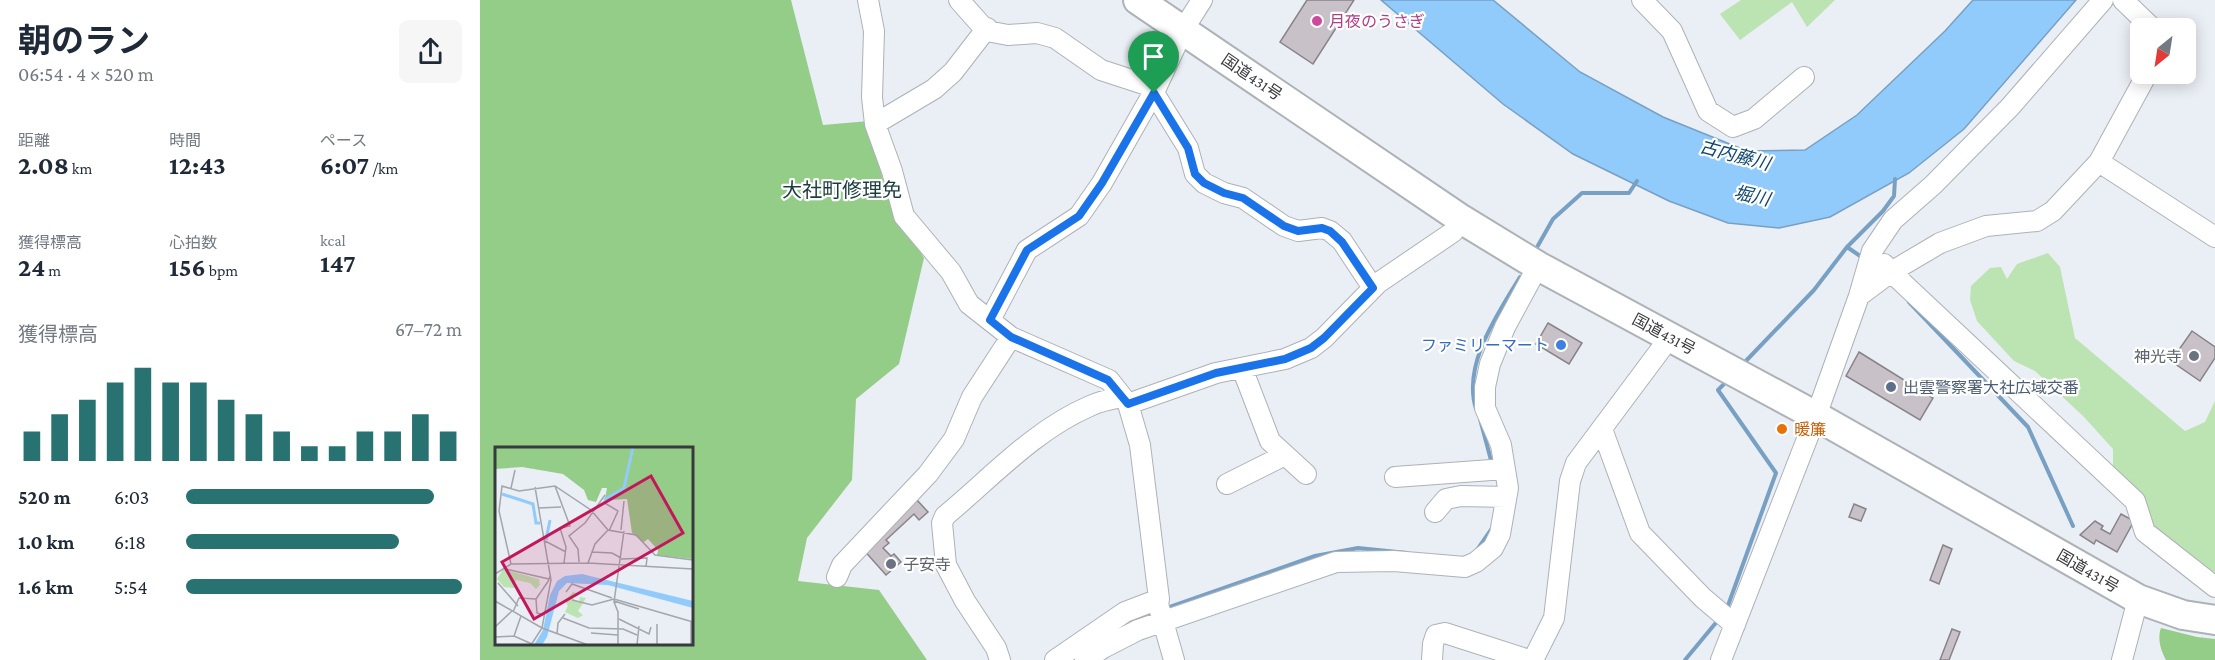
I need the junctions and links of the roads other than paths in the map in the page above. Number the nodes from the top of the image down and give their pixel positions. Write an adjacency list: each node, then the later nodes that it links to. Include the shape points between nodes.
1 (868, 0): 14 (street, via 874,32)
2 (959, 0): 9 (street)
3 (1138, 0): 10 (highway, 国道431号)
4 (1202, 0): 10 (street)
5 (1642, 0): 11 (street, via 1672,31 1708,111 1733,127 1754,119)
6 (2103, 0): 19 (street, via 2010,107 1893,220)
7 (2123, 0): 8 (street)
8 (2142, 18)
9 (987, 28): 13 (street, via 1008,35 1037,33 1054,38 1101,70); 14 (street, via 953,72 934,89)
10 (1183, 30): 13 (street); 16 (highway, 国道431号)
11 (1804, 77)
12 (2142, 84): 15 (street)
13 (1155, 90): 20 (street, via 1188,148 1195,174 1204,183 1243,198 1284,226 1298,231 1330,231); 21 (street, via 1079,216 1027,250)
14 (875, 124): 21 (street, via 904,216 951,272 969,304)
15 (2099, 162): 17 (street); 19 (street, via 2053,211 2037,221 1986,226)
16 (1461, 219): 18 (highway, 国道431号); 20 (street, via 1453,232)
17 (2215, 237)
18 (1538, 266): 23 (highway, 国道431号); 29 (street, via 1505,327 1485,387 1485,408 1501,445)
19 (1876, 269): 26 (street, via 1859,296); 36 (street, via 2135,501 2145,532)
20 (1373, 288): 24 (street, via 1311,348 1285,359)
21 (990, 320): 22 (street)
22 (1011, 337): 25 (street, via 1108,380); 35 (street, via 972,397 954,440 928,474 842,565)
23 (1670, 338): 26 (highway, 国道431号); 27 (street)
24 (1242, 368): 25 (street); 28 (street, via 1270,441)
25 (1125, 400): 38 (street, via 1140,445); 41 (street, via 1092,405 1066,418 1033,440 945,516 942,523 946,565)
26 (1816, 416): 37 (highway, 国道431号); 40 (street)
27 (1602, 429): 40 (street, via 1640,533 1702,598); 46 (street, via 1576,463 1570,481 1554,618)
28 (1285, 454): 30 (street); 32 (street)
29 (1505, 469): 31 (street); 33 (street)
30 (1306, 474)
31 (1395, 477)
32 (1227, 484)
33 (1506, 497): 34 (street, via 1446,499); 38 (street, via 1500,534 1493,548 1465,567 1394,561 1336,562)
34 (1435, 512)
35 (837, 577)
36 (2215, 587)
37 (2138, 599): 39 (highway, 国道431号, via 2183,615); 48 (street)
38 (1161, 611): 42 (street, via 1125,612); 43 (street); 44 (street)
39 (2215, 620)
40 (1735, 625): 47 (street)
41 (1000, 660)
42 (1055, 660)
43 (1085, 660)
44 (1174, 660)
45 (1432, 660): 46 (street, via 1436,635 1445,633)
46 (1531, 660)
47 (1721, 660)
48 (2122, 660)

